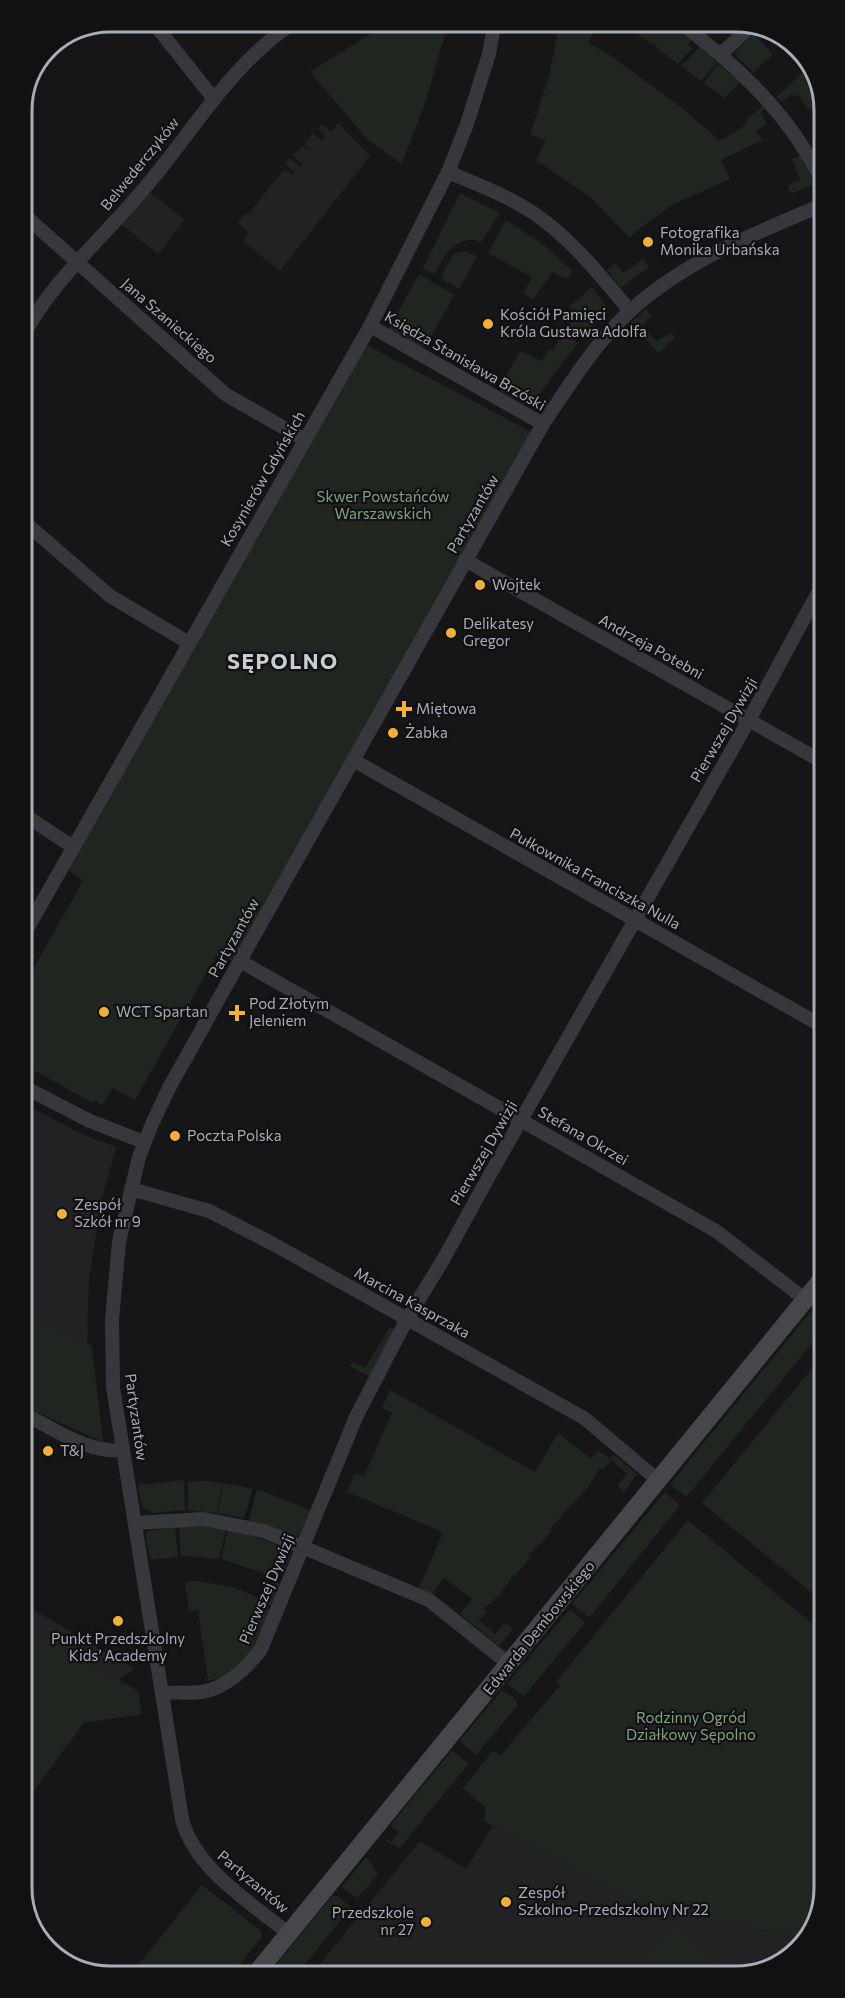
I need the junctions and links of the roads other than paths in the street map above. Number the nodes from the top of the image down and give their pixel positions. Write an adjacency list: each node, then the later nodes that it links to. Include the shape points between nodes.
1 (161, 32): 7 (street)
2 (281, 32): 7 (street, Belwederczyków, via 255,52)
3 (493, 32): 9 (street, Kosynierów Gdyńskich, via 486,64)
4 (692, 32): 6 (street)
5 (744, 32): 6 (street)
6 (721, 54): 8 (street, via 778,110)
7 (214, 99): 12 (street, Belwederczyków, via 147,186)
8 (814, 165)
9 (448, 172): 13 (street, via 507,198 550,225 576,247); 15 (street, Kosynierów Gdyńskich)
10 (814, 209): 13 (street, Partyzantów, via 697,263)
11 (32, 222): 12 (street, Jana Szanieckiego)
12 (78, 263): 14 (street, Belwederczyków); 17 (street, Jana Szanieckiego, via 225,393)
13 (630, 311): 16 (street, Partyzantów, via 586,361)
14 (32, 320)
15 (370, 326): 16 (street, Księdza Stanisława Brzóski); 17 (street, Kosynierów Gdyńskich)
16 (543, 424): 19 (street, Partyzantów)
17 (305, 440): 21 (street, Kosynierów Gdyńskich)
18 (32, 529): 21 (street, via 110,596)
19 (465, 560): 22 (street, Andrzeja Potebni); 24 (street, Partyzantów)
20 (814, 600): 22 (street, Pierwszej Dywizji)
21 (189, 643): 26 (street, Kosynierów Gdyńskich)
22 (749, 720): 23 (street, Andrzeja Potebni); 28 (street, Pierwszej Dywizji)
23 (814, 757)
24 (353, 760): 28 (street, Pułkownika Franciszka Nulla); 29 (street, Partyzantów)
25 (32, 820): 26 (street)
26 (73, 847): 27 (street, Kosynierów Gdyńskich)
27 (32, 920)
28 (634, 920): 30 (street, Pułkownika Franciszka Nulla); 32 (street, Pierwszej Dywizji)
29 (240, 961): 32 (street, Stefana Okrzei); 33 (street, Partyzantów, via 169,1088)
30 (814, 1021)
31 (32, 1091): 33 (street, via 90,1121)
32 (522, 1121): 36 (street, Stefana Okrzei, via 725,1236); 37 (street, Pierwszej Dywizji)
33 (144, 1142): 34 (street, Partyzantów)
34 (131, 1189): 37 (street, Marcina Kasprzaka, via 222,1217); 39 (street, Partyzantów, via 118,1242 112,1320 113,1387)
35 (814, 1290): 36 (street, Edwarda Dembowskiego)
36 (806, 1300): 40 (street, Edwarda Dembowskiego)
37 (407, 1319): 40 (street, Marcina Kasprzaka, via 584,1418); 42 (street, Pierwszej Dywizji, via 356,1417)
38 (32, 1418): 39 (street, via 93,1448 107,1452)
39 (123, 1450): 41 (street, Partyzantów)
40 (659, 1481): 43 (street, Edwarda Dembowskiego)
41 (135, 1523): 42 (street, via 182,1518 223,1521 264,1531); 44 (street, Partyzantów)
42 (303, 1547): 43 (street, via 429,1600); 44 (street, Pierwszej Dywizji, via 270,1631 252,1662 220,1685 202,1692)
43 (509, 1664): 45 (street, Edwarda Dembowskiego)
44 (162, 1694): 45 (street, Partyzantów, via 182,1819 189,1840 201,1860)
45 (288, 1933): 46 (street, Edwarda Dembowskiego)
46 (262, 1966)

